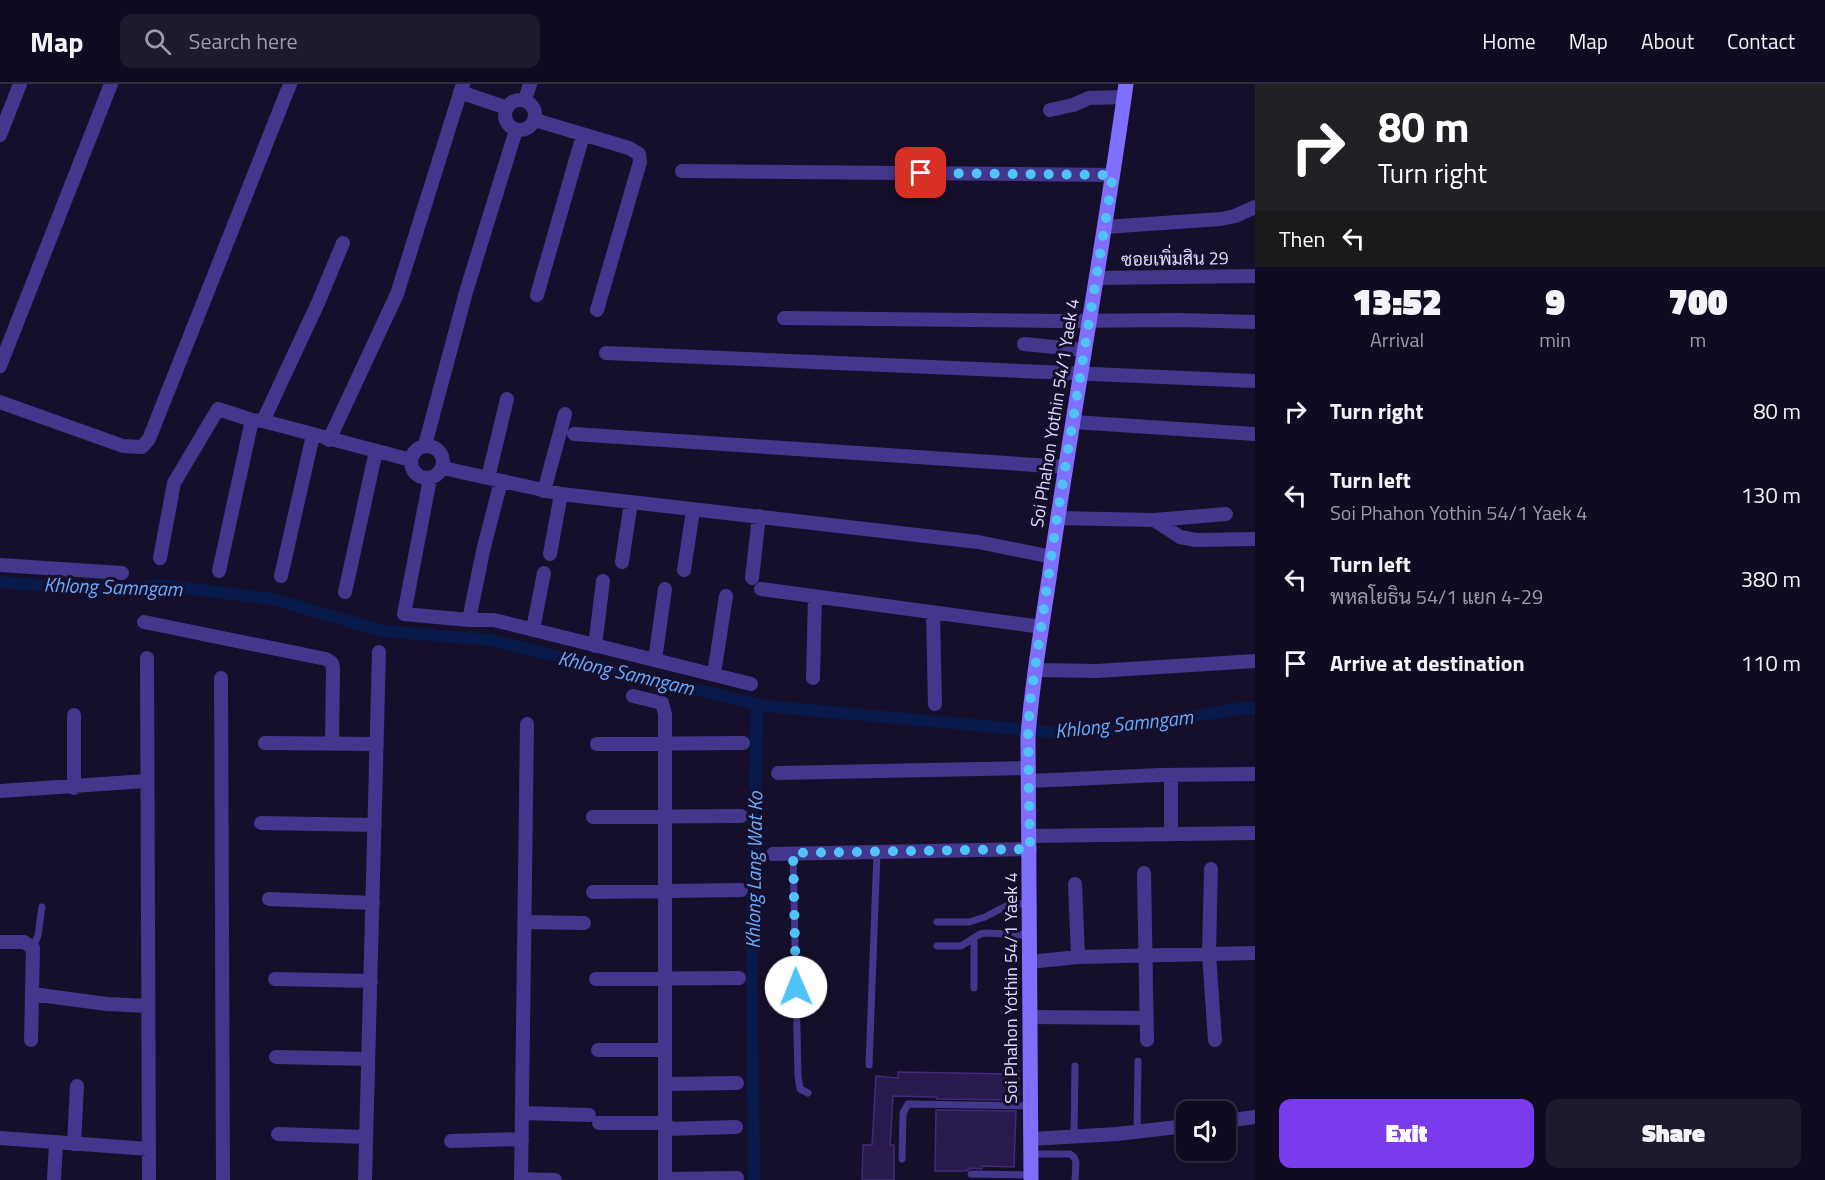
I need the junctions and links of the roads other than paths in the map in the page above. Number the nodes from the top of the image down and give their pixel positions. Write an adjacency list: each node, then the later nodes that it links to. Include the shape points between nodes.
1 (20, 84): 12 (street)
2 (111, 84): 29 (street)
3 (290, 84): 33 (street, via 149,439 142,447 123,446)
4 (530, 84): 7 (street)
5 (461, 88): 8 (street); 40 (street, via 397,294)
6 (1125, 91): 9 (street); 15 (street, Soi Phahon Yothin 54/1 Yaek 4)
7 (525, 100): 8 (street, via 514,101); 10 (street, via 533,106)
8 (507, 108): 11 (street, via 505,119)
9 (1050, 110)
10 (535, 120): 11 (street, via 530,128); 13 (street)
11 (516, 130): 41 (street, via 466,292)
12 (0, 135)
13 (583, 135): 21 (street); 22 (street, via 639,154)
14 (682, 171): 15 (street)
15 (1113, 175): 17 (street, Soi Phahon Yothin 54/1 Yaek 4)
16 (1255, 207): 17 (street, via 1221,219)
17 (1105, 227): 20 (street, Soi Phahon Yothin 54/1 Yaek 4)
18 (343, 243): 35 (street, via 318,303)
19 (1255, 276): 20 (street, ซอยเพิ่มสิน 29)
20 (1096, 278): 24 (street, Soi Phahon Yothin 54/1 Yaek 4)
21 (537, 295)
22 (597, 310)
23 (784, 318): 24 (street)
24 (1090, 320): 25 (street); 27 (street, Soi Phahon Yothin 54/1 Yaek 4)
25 (1255, 322)
26 (1024, 344): 27 (street)
27 (1085, 350): 30 (street, Soi Phahon Yothin 54/1 Yaek 4)
28 (606, 353): 30 (street)
29 (0, 366)
30 (1081, 375): 31 (street); 36 (street, Soi Phahon Yothin 54/1 Yaek 4)
31 (1255, 381)
32 (507, 399): 47 (street)
33 (0, 402)
34 (565, 414): 48 (street)
35 (257, 420): 39 (street); 59 (street, via 219,409 174,483); 63 (street)
36 (1074, 422): 38 (street); 44 (street, Soi Phahon Yothin 54/1 Yaek 4)
37 (574, 434): 44 (street)
38 (1255, 434)
39 (313, 435): 40 (street); 66 (street)
40 (329, 440): 42 (street)
41 (425, 445): 43 (street, via 417,448); 45 (street, via 441,452)
42 (376, 451): 43 (street); 71 (street)
43 (411, 460): 46 (street, via 414,472)
44 (1065, 467): 54 (street, Soi Phahon Yothin 54/1 Yaek 4)
45 (443, 468): 46 (street); 47 (street)
46 (430, 479): 75 (street, via 404,614)
47 (494, 479): 48 (street); 75 (street)
48 (544, 491): 49 (street)
49 (561, 494): 50 (street); 57 (street)
50 (631, 502): 51 (street); 60 (street)
51 (693, 510): 53 (street); 62 (street)
52 (1226, 513): 55 (street)
53 (759, 516): 58 (street, via 978,542); 67 (street)
54 (1057, 518): 55 (street); 58 (street, Soi Phahon Yothin 54/1 Yaek 4)
55 (1154, 520): 56 (street, via 1180,537)
56 (1255, 539)
57 (550, 554)
58 (1052, 557): 77 (street, Soi Phahon Yothin 54/1 Yaek 4)
59 (160, 558)
60 (622, 562)
61 (0, 565): 64 (street)
62 (684, 570)
63 (219, 571)
64 (122, 573)
65 (544, 573): 78 (street)
66 (281, 576)
67 (752, 578)
68 (603, 581): 79 (street)
69 (665, 589): 82 (street)
70 (761, 589): 73 (street)
71 (345, 592)
72 (726, 596): 85 (street)
73 (815, 597): 74 (street); 87 (street)
74 (933, 613): 77 (street); 90 (street)
75 (469, 620): 78 (street, via 494,620)
76 (144, 622): 94 (street, via 326,659 333,669)
77 (1042, 627): 84 (street, Soi Phahon Yothin 54/1 Yaek 4)
78 (533, 629): 79 (street)
79 (595, 646): 82 (street)
80 (379, 652): 97 (street)
81 (147, 658): 103 (street)
82 (655, 660): 85 (street)
83 (1255, 661): 84 (street)
84 (1036, 670): 100 (street, Soi Phahon Yothin 54/1 Yaek 4, via 1030,703)
85 (714, 674): 88 (street)
86 (221, 678): 189 (street)
87 (813, 678)
88 (751, 684)
89 (633, 696): 95 (street, via 662,703)
90 (935, 704)
91 (74, 715): 104 (street)
92 (527, 724): 127 (street)
93 (265, 743): 94 (street)
94 (332, 743): 97 (street)
95 (664, 743): 96 (street); 98 (street); 108 (street)
96 (742, 743)
97 (377, 744): 110 (street)
98 (597, 744)
99 (778, 773): 100 (street)
100 (1029, 774): 102 (street); 113 (street, Soi Phahon Yothin 54/1 Yaek 4)
101 (1255, 774): 102 (street)
102 (1171, 775): 112 (street)
103 (146, 782): 104 (street); 147 (street)
104 (74, 788): 105 (street)
105 (0, 791)
106 (741, 816): 108 (street)
107 (593, 817): 108 (street)
108 (664, 817): 122 (street)
109 (261, 823): 110 (street)
110 (375, 825): 124 (street)
111 (1255, 833): 112 (street)
112 (1171, 834): 113 (street)
113 (1030, 843): 114 (street); 125 (street, Soi Phahon Yothin 54/1 Yaek 4)
114 (877, 852): 115 (street); 158 (lane)
115 (793, 853): 116 (street); 163 (lane, via 798,1076 801,1089)
116 (773, 854)
117 (1211, 869): 136 (street)
118 (1144, 873): 137 (street)
119 (1075, 884): 138 (street)
120 (741, 890): 122 (street)
121 (593, 892): 122 (street)
122 (665, 892): 140 (street)
123 (269, 899): 124 (street)
124 (373, 903): 144 (street)
125 (1030, 903): 128 (lane, via 1008,905 969,922); 130 (street, Soi Phahon Yothin 54/1 Yaek 4)
126 (42, 906): 134 (lane)
127 (524, 922): 129 (street); 165 (street)
128 (937, 922)
129 (584, 923)
130 (1030, 935): 131 (lane, via 986,933); 139 (street, Soi Phahon Yothin 54/1 Yaek 4)
131 (974, 938): 133 (lane, via 961,946); 145 (lane)
132 (0, 942): 134 (street, via 24,942)
133 (937, 946)
134 (33, 948): 146 (street)
135 (1255, 953): 136 (street)
136 (1209, 954): 137 (street); 152 (street)
137 (1145, 955): 138 (street); 149 (street)
138 (1078, 957): 139 (street)
139 (1029, 962): 148 (street, Soi Phahon Yothin 54/1 Yaek 4)
140 (665, 978): 141 (street); 143 (street); 154 (street)
141 (739, 978)
142 (274, 979): 144 (street)
143 (596, 979)
144 (370, 981): 156 (street)
145 (974, 988)
146 (32, 994): 147 (street); 150 (street)
147 (148, 1006): 181 (street)
148 (1030, 1017): 149 (street); 164 (street, Soi Phahon Yothin 54/1 Yaek 4)
149 (1147, 1018): 151 (street)
150 (31, 1040)
151 (1147, 1040)
152 (1215, 1040)
153 (598, 1050): 154 (street)
154 (665, 1050): 161 (street)
155 (276, 1057): 156 (street)
156 (368, 1059): 173 (street)
157 (1138, 1060): 171 (lane)
158 (870, 1065)
159 (1075, 1066): 174 (lane)
160 (736, 1083): 161 (street)
161 (666, 1084): 168 (street)
162 (77, 1086): 179 (street)
163 (808, 1093)
164 (1030, 1106): 180 (street, Soi Phahon Yothin 54/1 Yaek 4); 182 (lane, via 908,1104 903,1113)
165 (522, 1113): 168 (street); 176 (street)
166 (1255, 1118): 167 (street)
167 (1236, 1120)
168 (666, 1126): 170 (street); 192 (street)
169 (1176, 1126): 171 (street)
170 (736, 1127)
171 (1137, 1131): 174 (street)
172 (278, 1134): 173 (street)
173 (366, 1137): 190 (street)
174 (1074, 1137): 180 (street)
175 (0, 1138): 178 (street)
176 (522, 1139): 177 (street); 186 (street)
177 (452, 1141)
178 (56, 1143): 179 (street); 187 (street)
179 (74, 1144): 181 (street)
180 (1031, 1146): 185 (street, Soi Phahon Yothin 54/1 Yaek 4); 193 (lane, via 1074,1157)
181 (149, 1149): 188 (street)
182 (902, 1159)
183 (971, 1174): 185 (lane)
184 (737, 1178): 192 (street)
185 (1031, 1178)
186 (521, 1179): 191 (street)
187 (54, 1180)
188 (149, 1180)
189 (223, 1180)
190 (365, 1180)
191 (555, 1180)
192 (666, 1180)
193 (1075, 1180)

